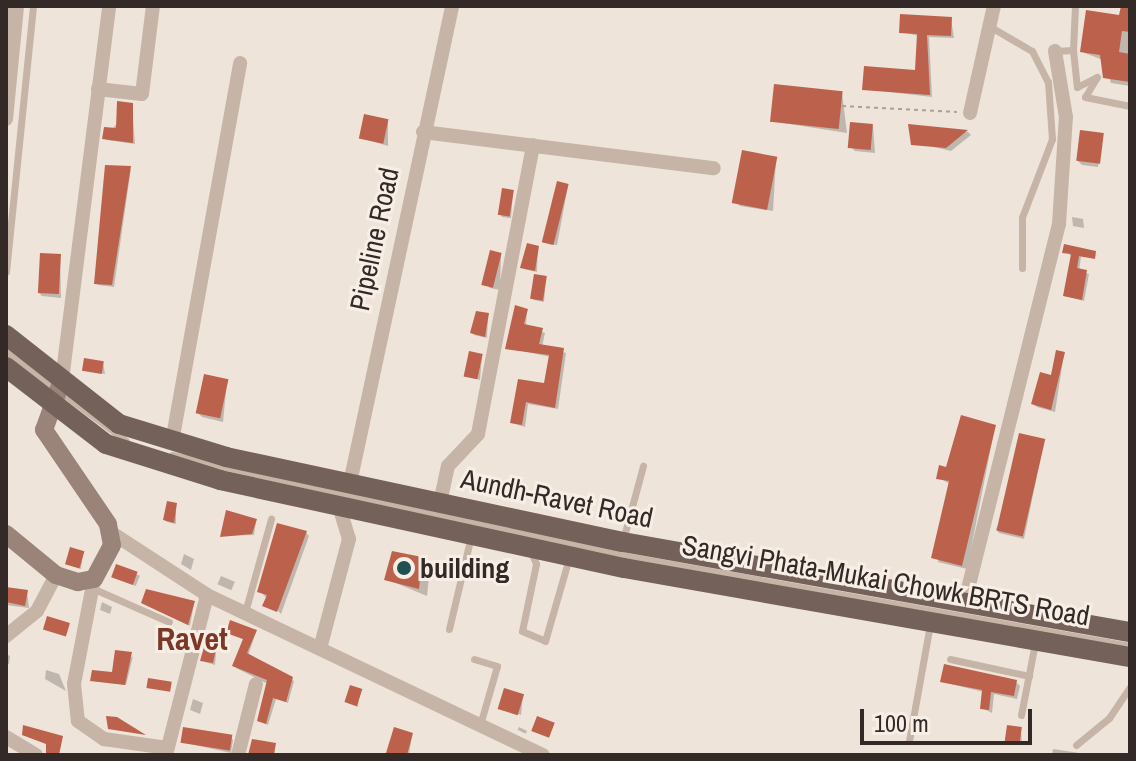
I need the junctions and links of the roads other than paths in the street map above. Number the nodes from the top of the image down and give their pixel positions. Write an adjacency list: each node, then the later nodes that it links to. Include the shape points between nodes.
1 (17, 6): 15 (street)
2 (33, 6): 20 (lane)
3 (109, 6): 12 (street)
4 (153, 6): 12 (street, via 142,94)
5 (452, 6): 16 (street, Pipeline Road)
6 (994, 6): 8 (street)
7 (1075, 6): 9 (lane)
8 (989, 26): 14 (street); 19 (lane, via 1032,51 1048,82 1052,139 1022,217)
9 (1073, 50): 10 (lane); 13 (lane, via 1077,87 1097,77 1085,97)
10 (1055, 51): 40 (street, via 1066,117 1059,224)
11 (240, 63): 25 (street)
12 (98, 89): 24 (street)
13 (1130, 106)
14 (970, 113)
15 (6, 119)
16 (423, 132): 17 (street); 27 (street, Pipeline Road)
17 (533, 145): 18 (street); 28 (street, via 478,434 448,466)
18 (714, 168)
19 (1022, 268)
20 (6, 272)
21 (6, 335): 24 (main road, Aundh-Ravet Road)
22 (6, 351): 24 (lane, Sangvi Phata-Mukai Chowk BRTS Road)
23 (6, 367): 24 (main road, Aundh-Ravet Road)
24 (56, 390): 25 (main road, Aundh-Ravet Road, via 119,424); 29 (main road, Aundh-Ravet Road, via 106,444 137,458); 31 (main road, via 44,430); 49 (lane, Sangvi Phata-Mukai Chowk BRTS Road, via 123,439 223,468 626,556)
25 (172, 442): 27 (main road, Aundh-Ravet Road)
26 (643, 466): 34 (lane)
27 (350, 483): 28 (main road, Aundh-Ravet Road)
28 (440, 503): 34 (main road, Aundh-Ravet Road)
29 (339, 506): 33 (main road, Aundh-Ravet Road); 48 (street, via 349,539)
30 (271, 519): 41 (lane)
31 (112, 533): 38 (main road); 39 (street)
32 (6, 534): 37 (main road)
33 (471, 534): 35 (main road, Aundh-Ravet Road); 44 (lane)
34 (623, 542): 40 (main road, Aundh-Ravet Road)
35 (526, 546): 36 (main road, Aundh-Ravet Road); 36 (lane, via 536,564 522,631 530,639 551,638 562,568)
36 (571, 556): 43 (main road, Aundh-Ravet Road)
37 (56, 575): 38 (main road); 46 (street, via 37,611)
38 (93, 584): 42 (lane); 61 (street, via 74,684 78,721 104,739)
39 (207, 595): 41 (street); 61 (street)
40 (966, 597): 45 (main road, Aundh-Ravet Road)
41 (245, 612): 48 (street)
42 (169, 622)
43 (930, 622): 47 (main road, Aundh-Ravet Road); 59 (lane)
44 (449, 629)
45 (1130, 632)
46 (6, 636)
47 (1036, 641): 50 (main road, Aundh-Ravet Road); 53 (lane)
48 (321, 645): 57 (street)
49 (1130, 646)
50 (1130, 657)
51 (474, 659): 57 (lane, via 497,666)
52 (950, 659): 53 (lane)
53 (1029, 676): 56 (lane)
54 (256, 684): 63 (street)
55 (1130, 687): 60 (lane, via 1109,718)
56 (1021, 715)
57 (480, 725): 64 (street)
58 (6, 737): 62 (street)
59 (909, 741)
60 (1076, 745)
61 (166, 752)
62 (36, 755)
63 (238, 755)
64 (543, 755)

